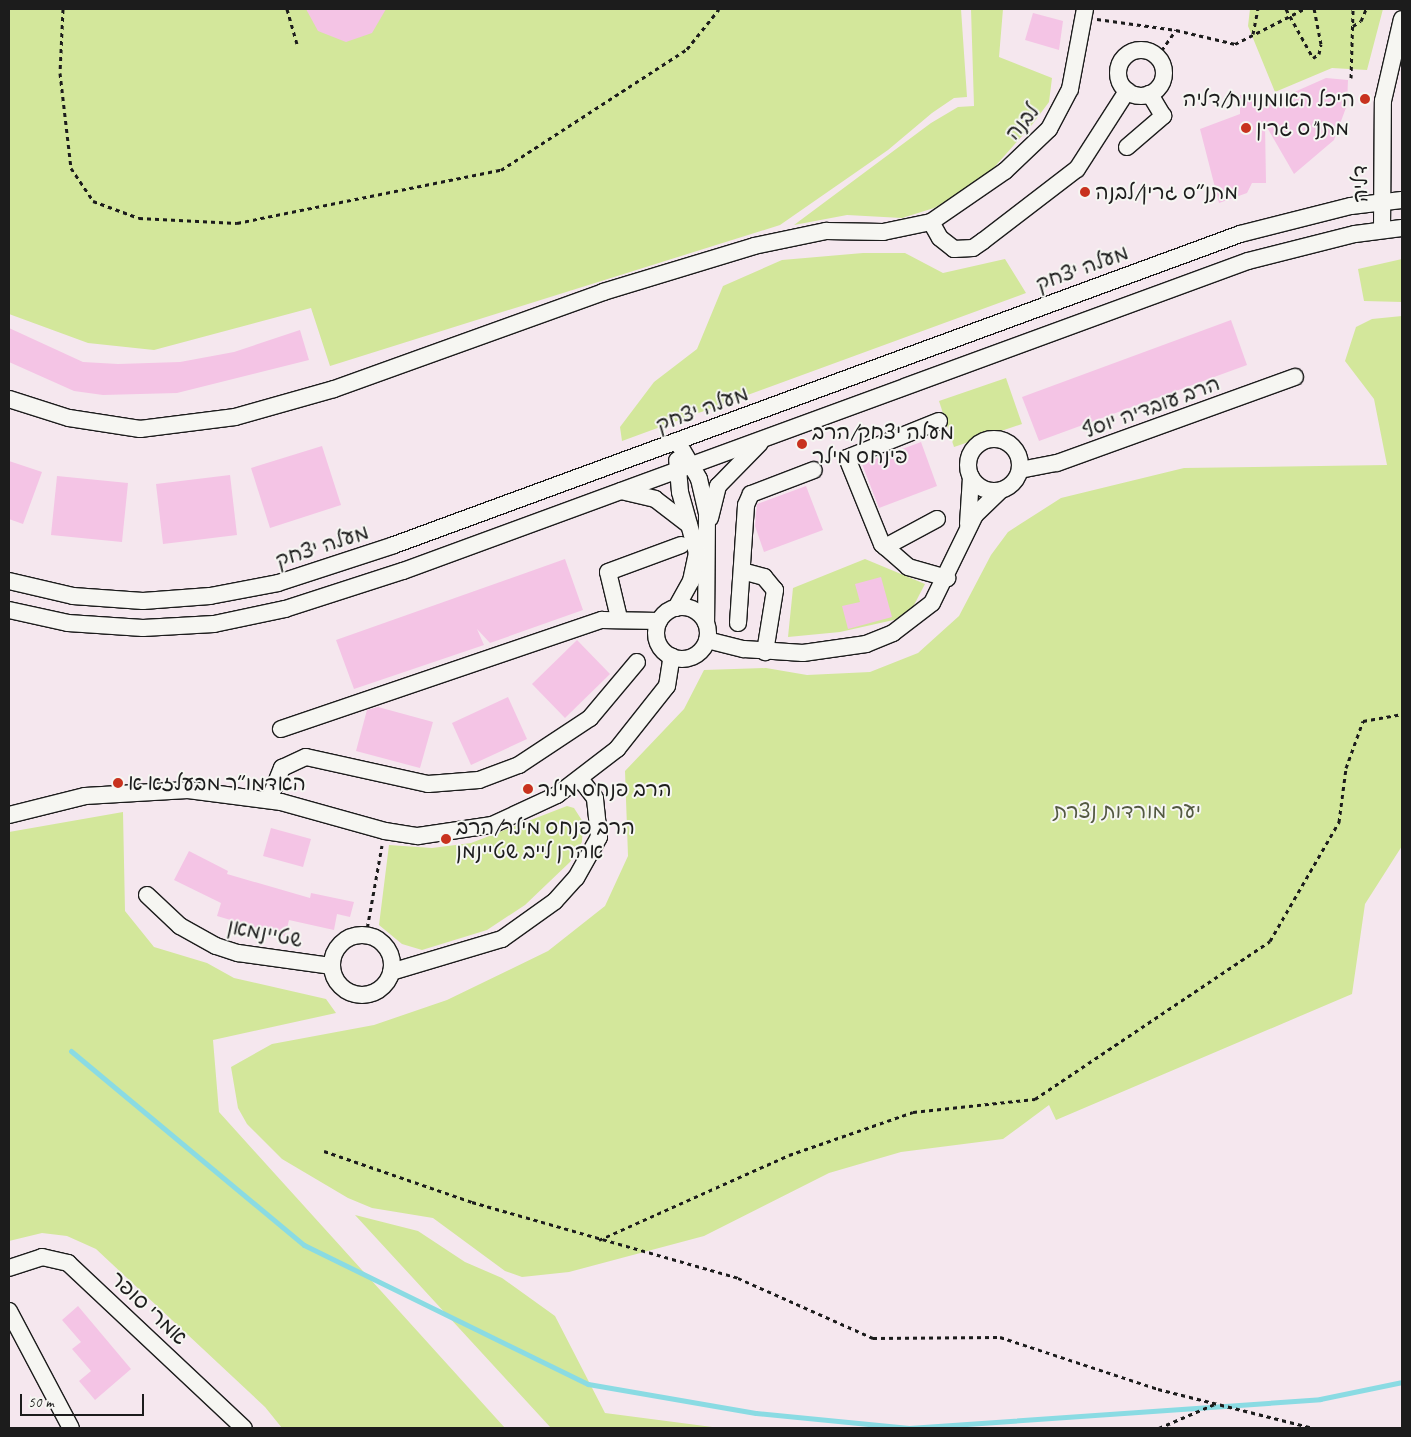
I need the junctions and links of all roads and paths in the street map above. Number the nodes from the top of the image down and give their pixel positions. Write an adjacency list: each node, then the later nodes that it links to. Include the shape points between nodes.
1 (64, 9): 3 (path, via 60,73 71,168 93,201 139,218 237,223 501,170 687,50)
2 (287, 9): 16 (path)
3 (719, 9)
4 (1258, 9): 15 (path)
5 (1286, 9): 11 (path)
6 (1304, 9): 11 (path)
7 (1314, 9): 11 (path, via 1321,44 1319,54 1312,58)
8 (1353, 9): 13 (path)
9 (1366, 9): 13 (path, via 1362,21)
10 (1084, 13): 14 (path); 24 (street, לבנה, via 1070,89 1049,129 990,183)
11 (1290, 16): 15 (path)
12 (1402, 19): 23 (street, דליה, via 1383,101)
13 (1353, 26): 18 (path)
14 (1176, 30): 15 (path, via 1235,44); 17 (path)
15 (1253, 35)
16 (297, 44)
17 (1157, 57): 19 (street, via 1144,51 1124,58 1119,79); 20 (street, via 1164,77)
18 (1351, 78)
19 (1127, 91): 20 (street); 24 (street, via 1077,169 983,242 973,248 954,249 940,238)
20 (1150, 94): 21 (street, via 1163,116)
21 (1127, 147)
22 (1402, 200): 23 (street, מעלה יצחק)
23 (1382, 202): 26 (street, דליה); 31 (street, מעלה יצחק, via 1318,213 1232,237)
24 (931, 222): 28 (street, via 884,232 826,231 754,246 603,292 334,389 235,417 140,429 69,418)
25 (1402, 228): 26 (street)
26 (1382, 230): 30 (street, via 1248,260)
27 (1296, 377): 34 (street, הרב עובדיה יוסף, via 1057,463)
28 (9, 399)
29 (939, 421): 42 (street, via 847,458)
30 (768, 436): 32 (street); 40 (street, via 718,486)
31 (677, 441): 32 (street); 45 (street, מעלה יצחק, via 394,545 250,589 143,601 73,596)
32 (685, 468): 36 (street); 40 (street, via 703,493)
33 (814, 470): 43 (street, via 752,494 746,505)
34 (1020, 470): 35 (street, via 1016,449 993,439 972,452); 37 (street, via 1015,482)
35 (971, 477): 37 (street, via 983,489); 39 (street)
36 (621, 491): 40 (street, via 672,508); 47 (street, via 394,574 256,616 143,628 68,623)
37 (1000, 491): 39 (street)
38 (937, 519): 42 (street)
39 (968, 528): 44 (street)
40 (700, 531): 46 (street, via 694,568); 50 (street)
41 (681, 545): 48 (street, via 608,572)
42 (885, 547): 44 (street, via 908,566)
43 (742, 571): 51 (street); 53 (street, via 764,577 775,590)
44 (947, 578): 53 (street, via 932,603 912,620 866,644 803,654)
45 (9, 581)
46 (676, 608): 49 (street); 50 (street, via 690,608)
47 (9, 610)
48 (619, 618): 49 (street); 57 (street)
49 (659, 621): 54 (street, via 657,639)
50 (706, 622): 52 (street)
51 (738, 622)
52 (707, 640): 53 (street); 54 (street, via 693,656)
53 (765, 652)
54 (672, 656): 58 (street, via 667,686 642,722)
55 (637, 662): 59 (street, via 590,718 519,765 479,780 428,784 306,758 282,768)
56 (1402, 714): 67 (path, via 1363,721 1346,768 1340,822 1270,941 1035,1099 913,1112 789,1155)
57 (281, 729)
58 (582, 780): 61 (street, via 522,814 492,825 418,836); 65 (street, via 594,798 598,837 576,878 555,900 502,939)
59 (269, 800): 60 (street, via 144,789 85,796); 61 (street)
60 (9, 815)
61 (385, 831): 63 (path)
62 (148, 894): 64 (street, שטיינמאן, via 180,926 216,946 238,953)
63 (366, 935): 64 (street, via 346,940 338,946); 65 (street, via 385,946)
64 (332, 966): 65 (street, via 340,985 359,994 379,989)
65 (391, 972)
66 (324, 1151): 67 (path)
67 (600, 1240): 70 (path, via 738,1278 873,1338 1000,1337)
68 (9, 1268): 72 (street, אמרי סופר, via 42,1257 68,1263)
69 (9, 1311): 71 (street)
70 (1216, 1404): 73 (path); 74 (path)
71 (70, 1428)
72 (244, 1428)
73 (1159, 1428)
74 (1312, 1428)

